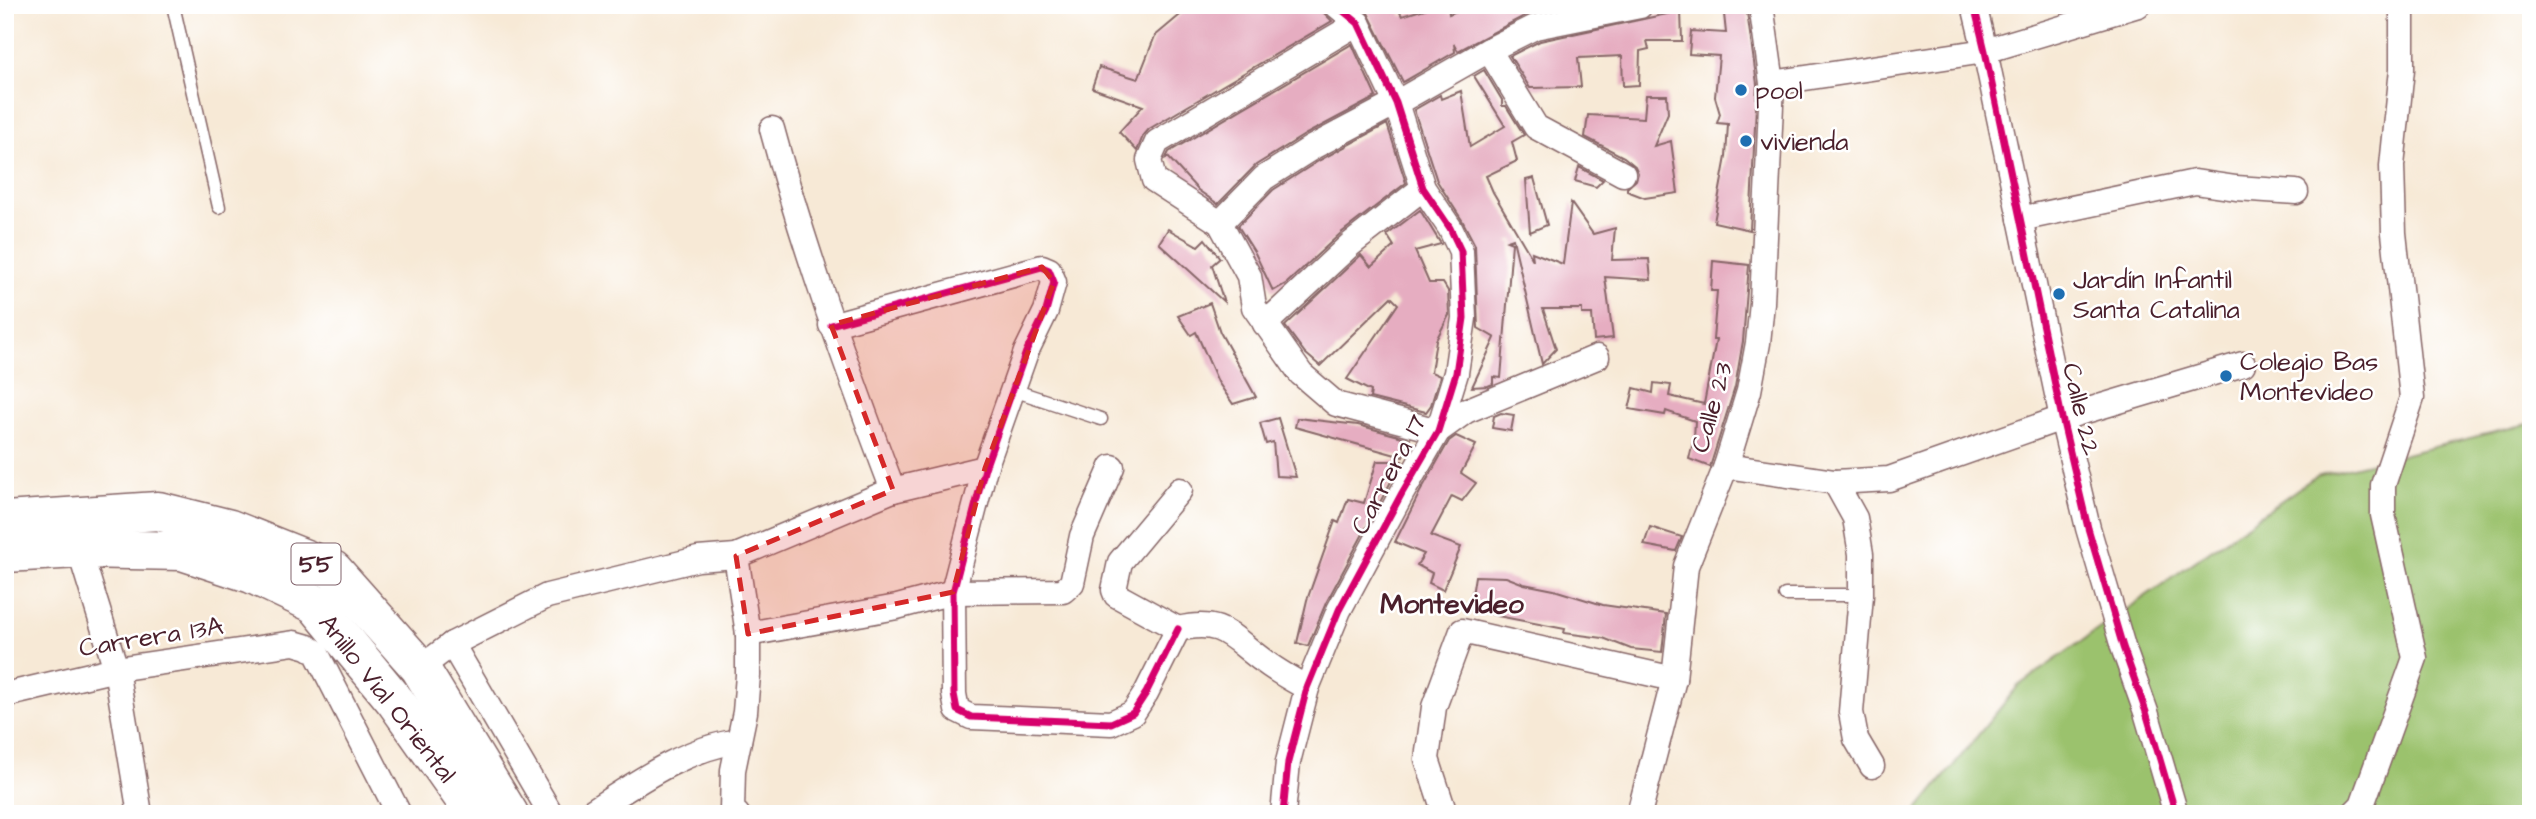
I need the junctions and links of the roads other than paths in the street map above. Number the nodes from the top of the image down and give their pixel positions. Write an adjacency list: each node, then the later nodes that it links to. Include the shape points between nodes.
1 (173, 5): 17 (lane)
2 (1336, 5): 8 (street, Carrera 17)
3 (1761, 5): 11 (street, Calle 23)
4 (1974, 5): 10 (street, Calle 22)
5 (2138, 5): 10 (street)
6 (2402, 5): 61 (street, via 2402,69 2392,166 2394,233 2412,398 2383,495 2415,658 2362,805)
7 (1640, 6): 9 (street, via 1535,27)
8 (1358, 23): 12 (street, Carrera 17); 19 (street, via 1157,142 1149,160 1154,180)
9 (1489, 50): 12 (street); 14 (street, via 1536,127)
10 (1985, 51): 11 (street); 18 (street, Calle 22)
11 (1772, 83): 28 (street, Calle 23, via 1758,343)
12 (1396, 103): 15 (street, Carrera 17); 19 (street, via 1264,178)
13 (772, 129): 21 (street)
14 (1623, 174)
15 (1423, 188): 20 (street, via 1351,244); 27 (street, Carrera 17, via 1461,251 1464,318 1455,373)
16 (2296, 192): 18 (street, via 2195,182)
17 (219, 208)
18 (2020, 219): 25 (street, Calle 22)
19 (1220, 223): 20 (street, via 1250,276 1254,307)
20 (1265, 324): 27 (street, via 1301,374 1336,404)
21 (831, 325): 24 (street, via 1042,267 1049,270 1054,282); 32 (street)
22 (1597, 357): 27 (street, via 1466,411)
23 (2243, 364): 25 (street)
24 (1013, 390): 26 (lane); 30 (street)
25 (2062, 418): 31 (street, via 1889,479); 60 (street, Calle 22, via 2088,528)
26 (1101, 419)
27 (1438, 431): 47 (street, Carrera 17, via 1339,610)
28 (1726, 466): 31 (street); 46 (street, Calle 23, via 1686,566)
29 (1112, 467): 38 (street, via 1082,536 1072,583 1063,592)
30 (985, 468): 32 (street); 38 (street)
31 (1835, 482): 40 (street, via 1855,518)
32 (893, 490): 37 (street)
33 (1180, 491): 41 (street, via 1119,562 1114,590 1123,600)
34 (5, 521): 44 (highway, Anillo Vial Oriental / 55, via 158,511 230,529 333,570)
35 (79, 549): 36 (highway, Anillo Vial Oriental / 55); 45 (street); 51 (highway, Anillo Vial Oriental / 55, via 182,551 253,574 315,604)
36 (5, 553)
37 (736, 556): 42 (street); 43 (street, via 698,559 547,596)
38 (953, 592): 41 (street, via 954,694 957,710 971,717 1111,723 1133,713); 42 (street)
39 (1785, 595): 40 (lane)
40 (1861, 595): 50 (street, via 1851,712 1856,739)
41 (1178, 629): 47 (street, via 1213,626)
42 (748, 634): 49 (street, via 745,712)
43 (452, 644): 44 (street); 54 (street)
44 (420, 668): 51 (highway, Anillo Vial Oriental / 55)
45 (116, 669): 48 (street, Carrera 13A); 52 (street); 53 (street, Carrera 13A, via 294,643 308,647 316,652)
46 (1674, 679): 58 (street, via 1462,631 1434,707 1427,759); 59 (street, Calle 23)
47 (1307, 688): 57 (street, Carrera 17, via 1288,762)
48 (5, 695)
49 (738, 741): 55 (street, via 682,756); 56 (street, via 732,810)
50 (1872, 766)
51 (482, 813)
52 (140, 814)
53 (399, 814)
54 (551, 814)
55 (588, 814)
56 (737, 814)
57 (1283, 814)
58 (1445, 814)
59 (1639, 814)
60 (2176, 814)
61 (2353, 814)

